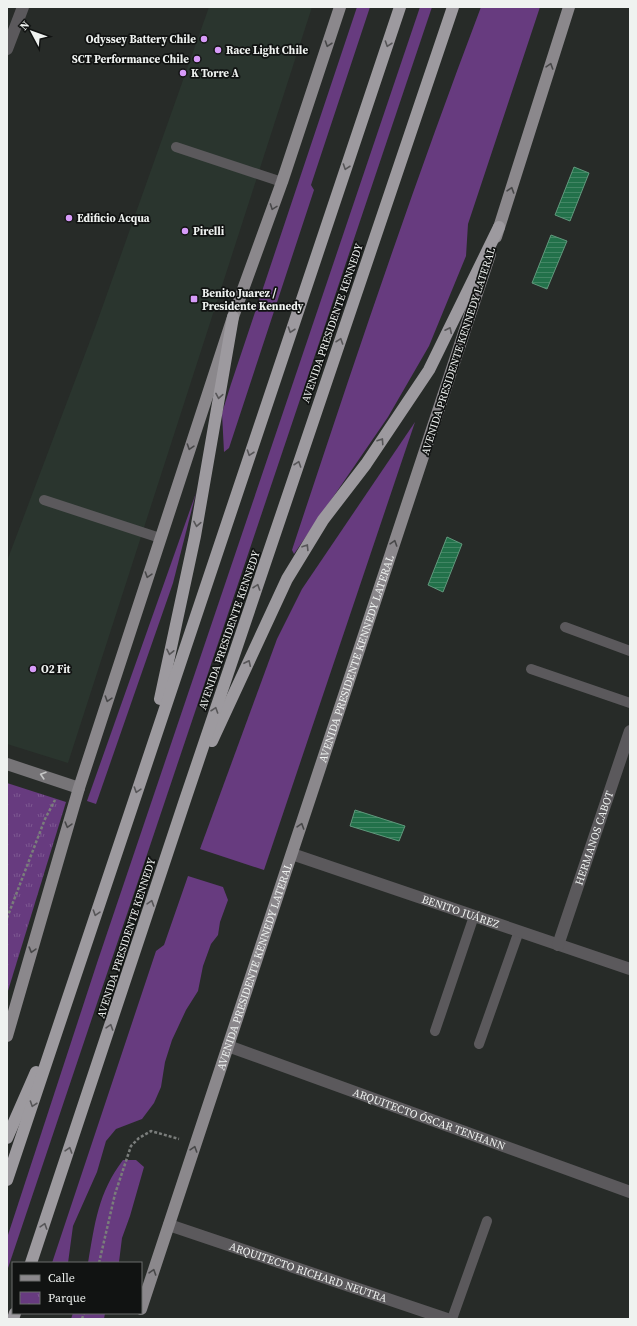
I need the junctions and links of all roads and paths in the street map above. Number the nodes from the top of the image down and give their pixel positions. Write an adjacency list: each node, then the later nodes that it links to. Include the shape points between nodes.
1 (23, 7): 6 (street)
2 (340, 7): 8 (main road, one-way to 8)
3 (400, 7): 18 (highway, one-way to 18)
4 (453, 7): 22 (highway, AVENIDA PRESIDENTE KENNEDY, one-way to 4)
5 (568, 7): 9 (main road, AVENIDA PRESIDENTE KENNEDY LATERAL, one-way to 5)
6 (7, 50)
7 (176, 147): 8 (lane)
8 (282, 182): 10 (main road, one-way to 10)
9 (499, 227): 22 (highway, one-way to 9, via 286,579 323,520 366,464 429,370); 23 (main road, AVENIDA PRESIDENTE KENNEDY LATERAL, one-way to 9)
10 (233, 317): 12 (main road, one-way to 12); 18 (highway, one-way to 18, via 195,536)
11 (44, 500): 12 (lane)
12 (160, 538): 21 (main road, one-way to 21)
13 (565, 627): 14 (lane)
14 (630, 651)
15 (531, 669): 16 (lane)
16 (630, 702)
17 (630, 731): 27 (street, HERMANOS CABOT)
18 (149, 753): 29 (highway, one-way to 29)
19 (7, 764): 20 (street, one-way to 19)
20 (64, 782): 21 (street); 25 (path, via 45,819)
21 (79, 788): 31 (main road, one-way to 31)
22 (185, 800): 40 (highway, AVENIDA PRESIDENTE KENNEDY, one-way to 22)
23 (292, 854): 24 (street, BENITO JUÁREZ); 33 (main road, AVENIDA PRESIDENTE KENNEDY LATERAL)
24 (474, 916): 26 (street, BENITO JUÁREZ); 30 (lane)
25 (7, 918)
26 (519, 932): 27 (street, BENITO JUÁREZ); 32 (lane)
27 (558, 944): 28 (street, BENITO JUÁREZ)
28 (630, 969)
29 (68, 1001): 34 (highway); 36 (highway, one-way to 36)
30 (435, 1031)
31 (7, 1036)
32 (479, 1044)
33 (228, 1046): 35 (main road, AVENIDA PRESIDENTE KENNEDY LATERAL); 37 (street, ARQUITECTO ÓSCAR TENHANN)
34 (7, 1138)
35 (196, 1144): 39 (main road, AVENIDA PRESIDENTE KENNEDY LATERAL, one-way to 35); 41 (path, via 151,1131 131,1146 115,1194)
36 (7, 1180)
37 (630, 1192)
38 (487, 1221): 44 (lane)
39 (169, 1226): 42 (main road, AVENIDA PRESIDENTE KENNEDY LATERAL, one-way to 39); 43 (street, ARQUITECTO RICHARD NEUTRA)
40 (31, 1262)
41 (99, 1262)
42 (142, 1306)
43 (447, 1319)
44 (452, 1319)

